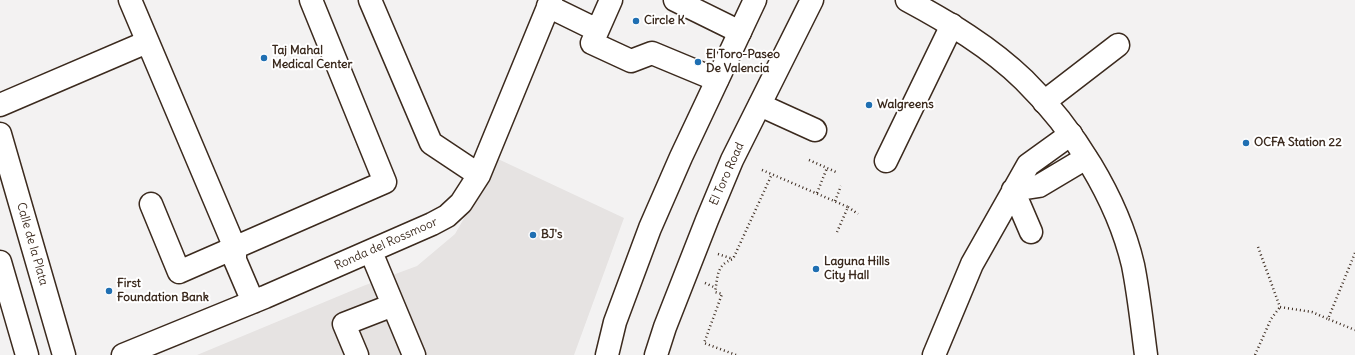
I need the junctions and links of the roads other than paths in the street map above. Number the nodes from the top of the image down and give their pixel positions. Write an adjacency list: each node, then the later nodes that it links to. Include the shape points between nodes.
1 (130, 0): 13 (main road)
2 (311, 0): 28 (main road, via 385,182)
3 (370, 0): 24 (main road, via 431,143)
4 (611, 0): 11 (main road)
5 (675, 0): 12 (main road)
6 (755, 0): 12 (main road)
7 (812, 0): 18 (main road, El Toro Road)
8 (907, 0): 10 (main road)
9 (549, 3): 11 (main road); 24 (main road, Ronda del Rossmoor)
10 (952, 25): 16 (main road, via 1018,74); 23 (main road)
11 (597, 30): 15 (main road, via 592,42 630,61 652,53)
12 (740, 32): 15 (main road)
13 (147, 42): 17 (main road); 28 (main road)
14 (1118, 45): 16 (main road)
15 (717, 80): 38 (main road, via 650,228 615,322)
16 (1044, 102): 21 (main road)
17 (0, 104)
18 (760, 105): 19 (main road); 39 (main road, El Toro Road, via 732,160 707,220)
19 (816, 130)
20 (0, 134): 34 (main road, Calle de la Plata)
21 (1071, 134): 22 (main road); 25 (main road, via 1028,165)
22 (1086, 158): 25 (main road, via 1039,186); 41 (main road, via 1113,209 1132,264)
23 (886, 161)
24 (479, 175): 29 (main road, Ronda del Rossmoor, via 461,203 447,216)
25 (1013, 190): 27 (main road); 40 (main road, via 972,264)
26 (151, 204): 28 (main road, via 178,272)
27 (1031, 232)
28 (235, 248): 31 (main road, via 246,255)
29 (371, 252): 31 (main road, Ronda del Rossmoor); 32 (main road)
30 (0, 262): 33 (main road)
31 (259, 300): 35 (main road, Ronda del Rossmoor)
32 (393, 305): 36 (main road, via 344,324); 37 (main road)
33 (27, 355)
34 (64, 355)
35 (123, 355)
36 (357, 355)
37 (414, 355)
38 (607, 355)
39 (656, 355)
40 (934, 355)
41 (1146, 355)

